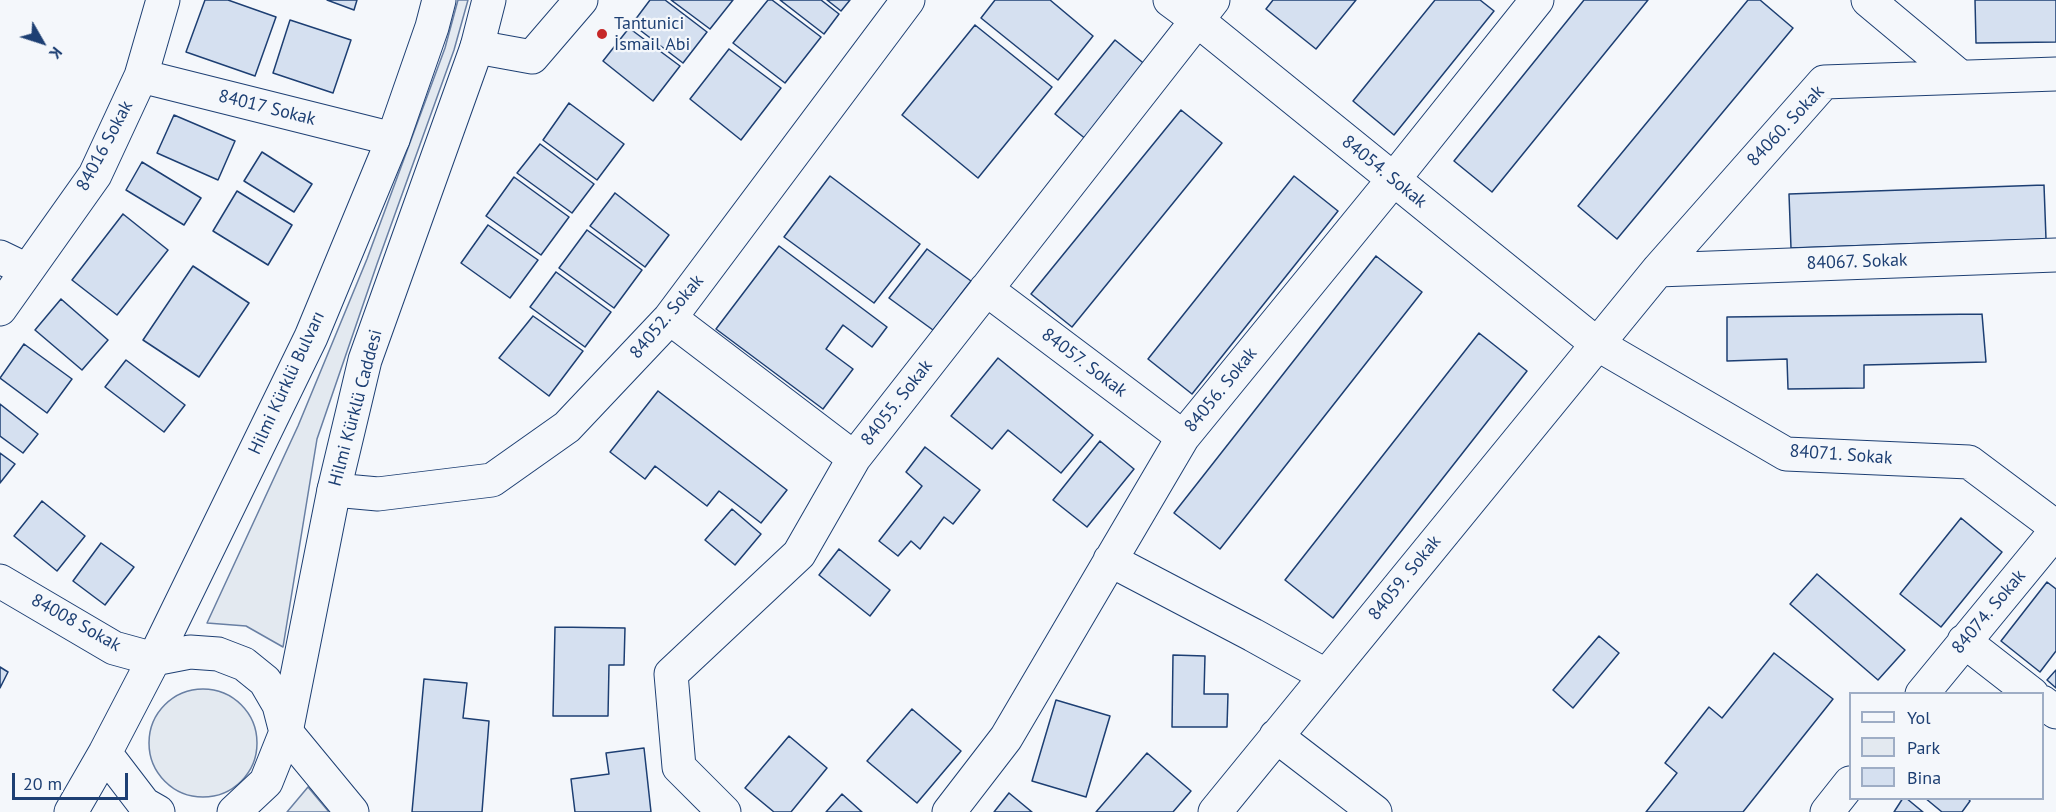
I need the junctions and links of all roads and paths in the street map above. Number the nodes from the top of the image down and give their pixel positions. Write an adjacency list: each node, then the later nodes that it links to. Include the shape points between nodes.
1 (163, 0): 12 (street, 84016 Sokak)
2 (439, 0): 14 (street, Hilmi Kürklü Bulvarı)
3 (489, 0): 10 (street, Hilmi Kürklü Caddesi)
4 (580, 0): 10 (street, via 532,57)
5 (908, 0): 21 (street, 84052. Sokak)
6 (1170, 0): 9 (street, 84054. Sokak)
7 (1537, 0): 15 (street, 84056. Sokak)
8 (1868, 0): 13 (street)
9 (1205, 10): 15 (street, 84054. Sokak); 19 (street, 84055. Sokak)
10 (477, 47): 25 (street, Hilmi Kürklü Caddesi, via 365,360)
11 (2056, 74): 13 (street, 84060. Sokak)
12 (141, 76): 14 (street, 84017 Sokak); 17 (street, 84016 Sokak, via 95,174)
13 (1959, 76): 18 (street, 84060. Sokak, via 1824,82)
14 (393, 139): 30 (street, Hilmi Kürklü Bulvarı, via 311,337)
15 (1394, 180): 22 (street, 84054. Sokak); 23 (street, 84056. Sokak)
16 (2056, 255): 18 (street, 84067. Sokak)
17 (14, 263): 20 (street, 84016 Sokak)
18 (1658, 270): 22 (street, 84060. Sokak)
19 (986, 289): 23 (street, 84057. Sokak); 24 (street, 84055. Sokak)
20 (0, 309)
21 (670, 318): 24 (street); 25 (street, 84052. Sokak, via 567,427 492,480 378,494)
22 (1597, 344): 26 (street, 84071. Sokak, via 1786,454 1969,462); 31 (street, 84059. Sokak)
23 (1183, 437): 27 (street, 84056. Sokak)
24 (854, 458): 44 (street, 84055. Sokak, via 799,554 672,674 679,767)
25 (334, 490): 36 (street, Hilmi Kürklü Caddesi)
26 (2056, 529): 29 (street, 84074. Sokak)
27 (1110, 560): 31 (street); 45 (street, 84056. Sokak, via 1006,738)
28 (0, 580): 30 (street, 84008 Sokak, via 114,648)
29 (1964, 641): 32 (street, 84074. Sokak); 33 (street)
30 (154, 659): 36 (street, via 190,652 218,654 244,664 265,681 279,705); 38 (street, Hilmi Kürklü Bulvarı)
31 (1325, 675): 37 (street, 84059. Sokak)
32 (1923, 692)
33 (2031, 692)
34 (2044, 703): 35 (street)
35 (2056, 712)
36 (286, 732): 42 (street, Hilmi Kürklü Caddesi, via 267,782); 43 (street)
37 (1276, 736): 46 (street, 84059. Sokak); 47 (street)
38 (105, 753): 40 (street); 41 (street, via 144,804)
39 (1849, 785): 48 (street)
40 (71, 812)
41 (158, 812)
42 (234, 812)
43 (352, 812)
44 (724, 812)
45 (949, 812)
46 (1215, 812)
47 (1375, 812)
48 (1827, 812)

